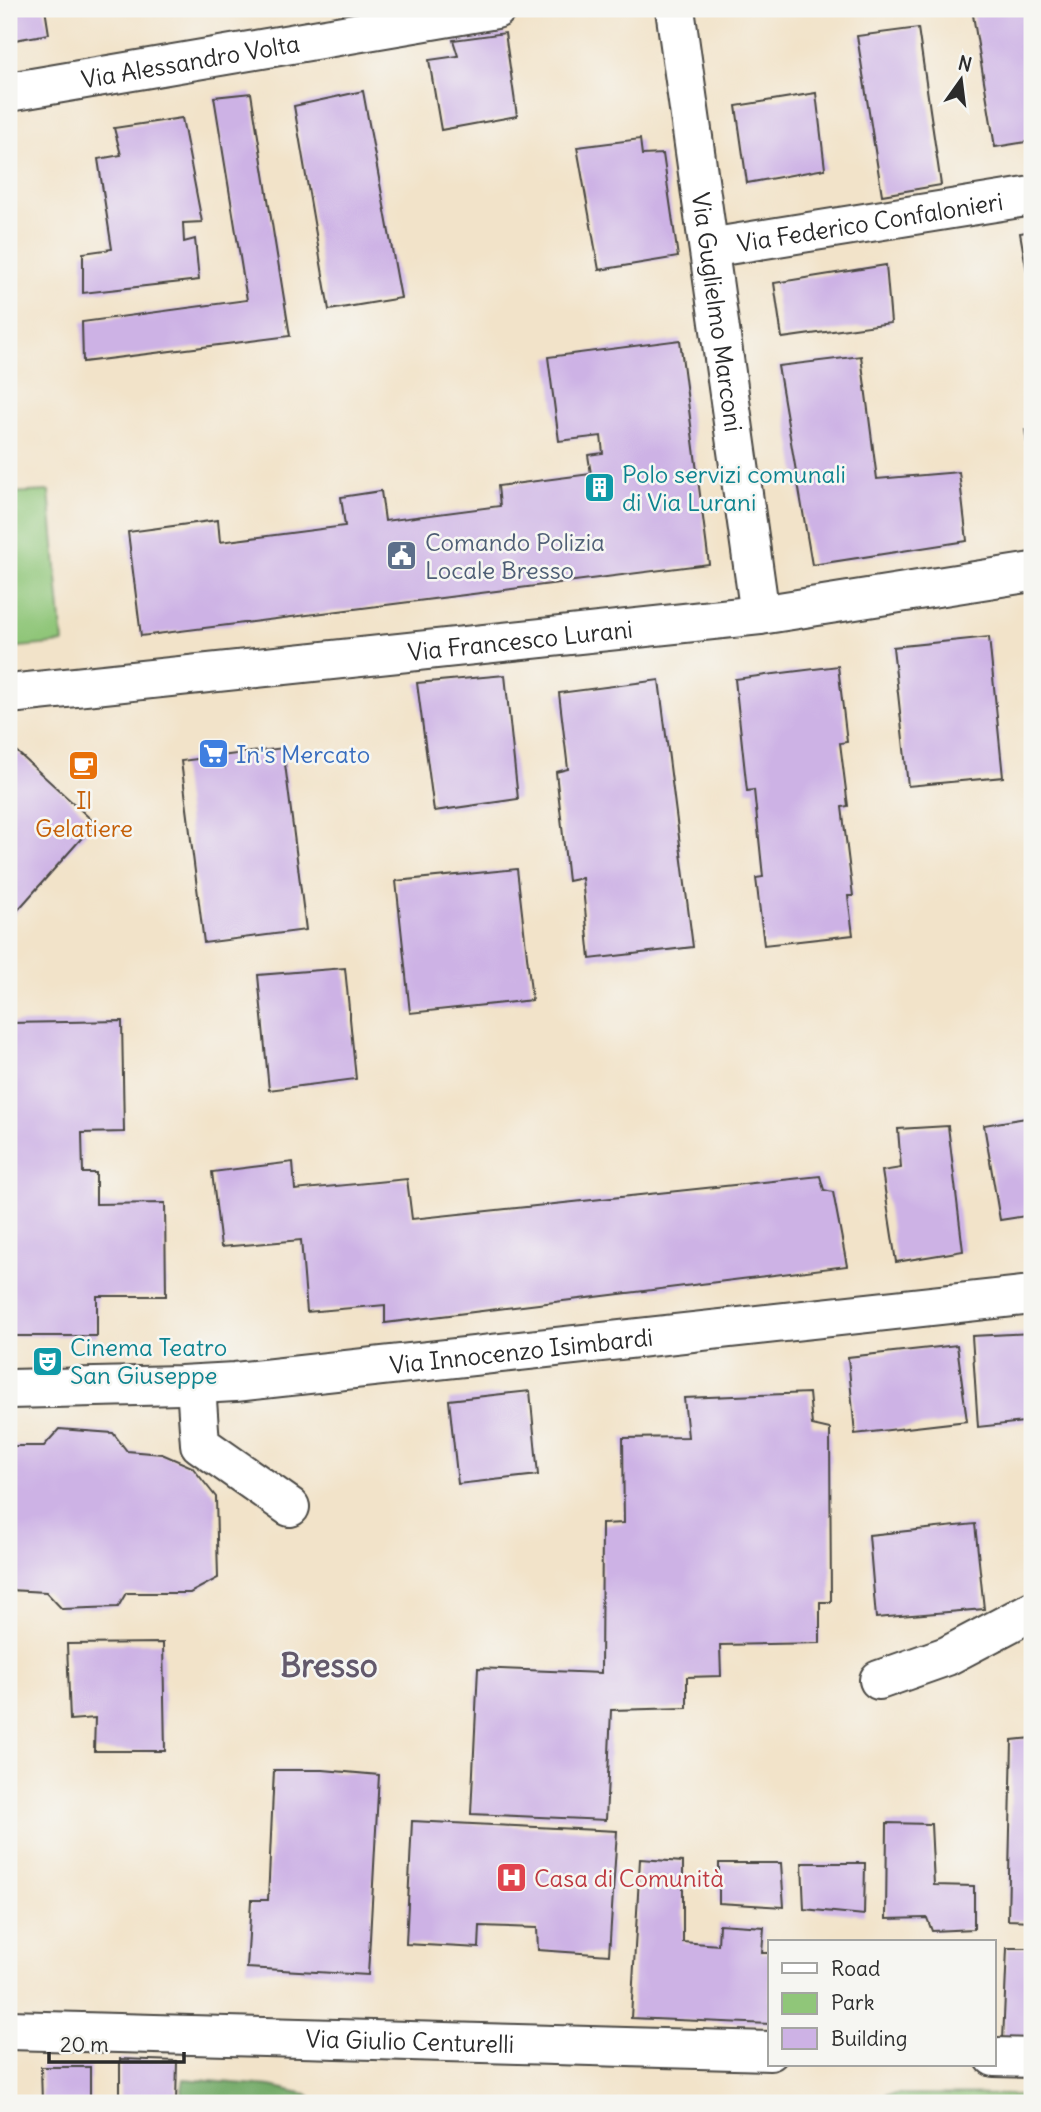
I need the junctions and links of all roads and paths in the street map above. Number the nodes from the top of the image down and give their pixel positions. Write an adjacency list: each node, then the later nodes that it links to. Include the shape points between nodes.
1 (496, 9): 3 (street, Via Alessandro Volta)
2 (675, 9): 5 (street, Via Guglielmo Marconi)
3 (9, 92)
4 (1032, 196): 5 (street, Via Federico Confalonieri)
5 (709, 248): 7 (street, Via Guglielmo Marconi)
6 (1032, 572): 7 (street, Via Francesco Lurani)
7 (760, 615): 8 (street, Via Francesco Lurani)
8 (9, 694)
9 (1032, 1295): 10 (street, Via Innocenzo Isimbardi)
10 (196, 1385): 11 (street, Via Innocenzo Isimbardi); 12 (street, via 200,1444)
11 (9, 1389)
12 (290, 1507)
13 (1032, 1611): 14 (street, via 947,1656)
14 (879, 1680)
15 (9, 2030): 16 (street, Via Giulio Centurelli)
16 (768, 2051)
17 (996, 2057): 18 (street)
18 (1032, 2058)

